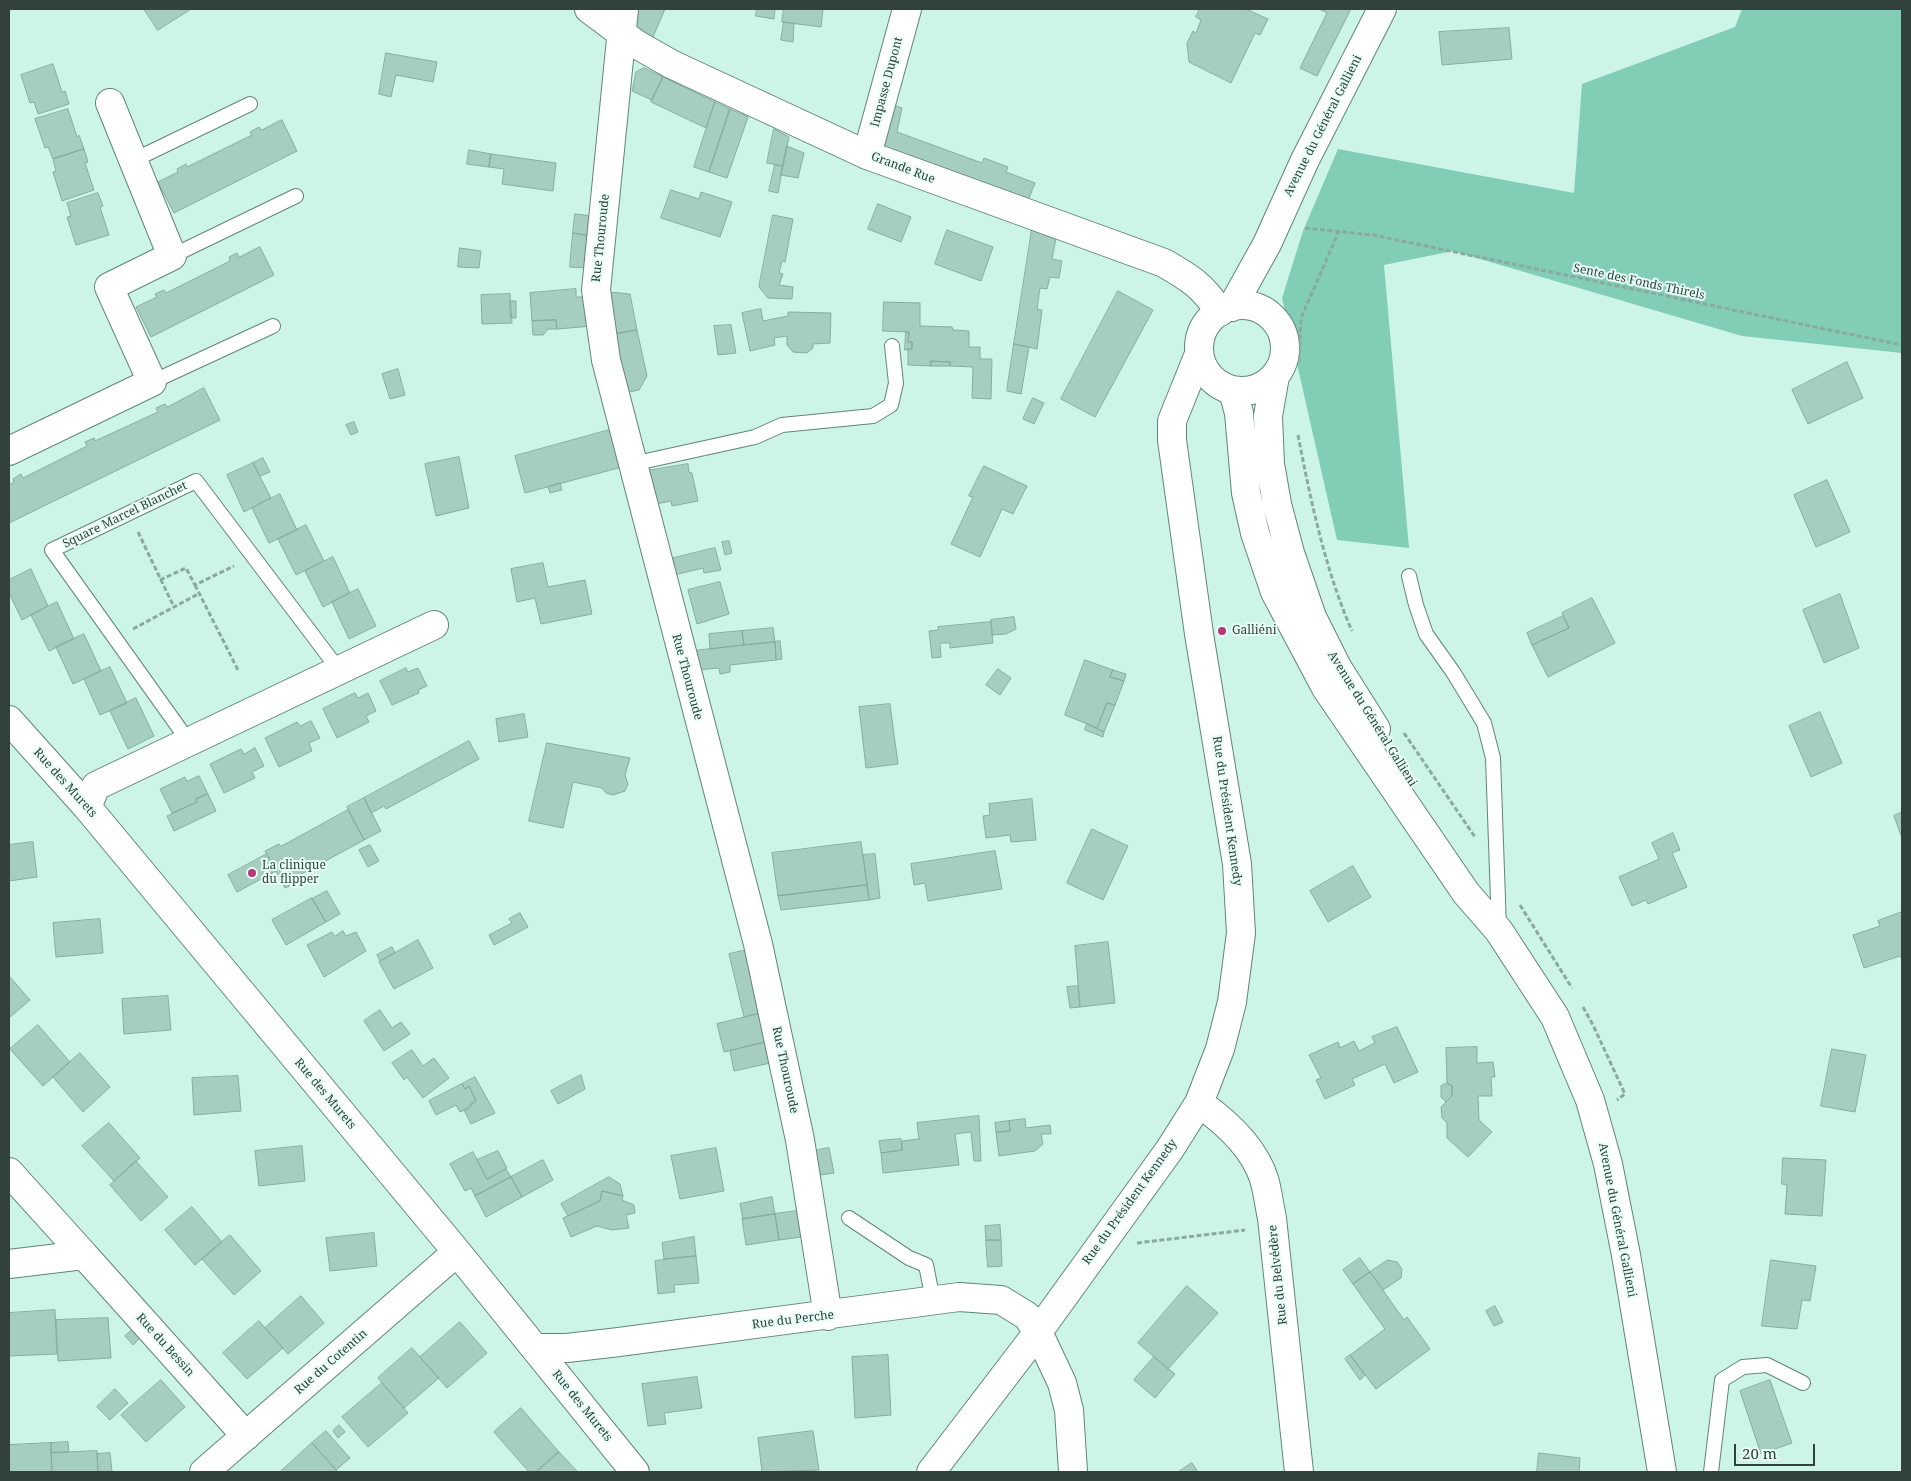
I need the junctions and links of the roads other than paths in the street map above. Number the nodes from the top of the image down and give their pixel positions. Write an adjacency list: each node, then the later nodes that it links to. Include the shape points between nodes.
1 (589, 9): 4 (street, Grande Rue)
2 (907, 9): 7 (street, Impasse Dupont)
3 (1382, 9): 10 (street, Avenue du Général Gallieni, via 1304,160)
4 (623, 21): 7 (street, Grande Rue, via 672,64); 20 (street, Rue Thouroude, via 596,290 606,360)
5 (110, 102): 8 (street)
6 (250, 104): 8 (lane)
7 (867, 155): 12 (street, Grande Rue, via 1164,263 1188,277)
8 (134, 160): 11 (street)
9 (296, 196): 11 (lane)
10 (1271, 234): 12 (street, Avenue du Général Gallieni); 13 (street, Avenue du Général Gallieni)
11 (172, 256): 18 (street, via 109,286)
12 (1226, 309): 13 (street, via 1253,306); 17 (street, via 1206,325 1199,344)
13 (1262, 310): 16 (street, via 1282,333 1286,348 1283,362)
14 (273, 326): 18 (lane)
15 (892, 346): 20 (lane, via 896,382 891,405 873,416 782,425 755,438)
16 (1287, 372): 17 (street, via 1249,391); 27 (street, Avenue du Général Gallieni, via 1268,416 1270,464 1290,553 1312,617 1337,667 1478,886)
17 (1214, 374): 27 (street, Avenue du Général Gallieni, via 1239,414 1246,493 1255,533 1275,592 1326,688 1466,893); 28 (street, Rue du Président Kennedy, via 1184,392 1172,420 1174,460 1237,864 1241,933 1232,1002 1220,1050)
18 (152, 382): 19 (street)
19 (9, 451)
20 (632, 464): 35 (street, Rue Thouroude, via 758,944 800,1140)
21 (1410, 576): 27 (lane, via 1426,634 1454,672 1484,723 1493,758)
22 (434, 625): 23 (street)
23 (339, 670): 25 (street); 25 (lane, Square Marcel Blanchet, via 196,481 52,550)
24 (9, 720): 26 (street, Rue des Murets)
25 (189, 742): 26 (street, via 96,786)
26 (87, 807): 31 (street, Rue des Murets)
27 (1499, 931): 45 (street, Avenue du Général Gallieni, via 1555,1016 1595,1116 1626,1255)
28 (1199, 1102): 36 (street, Rue du Président Kennedy, via 1170,1149); 44 (street, Rue du Belvédère, via 1223,1121 1252,1153 1264,1178 1273,1227)
29 (9, 1172): 32 (street, Rue du Bessin)
30 (849, 1218): 34 (lane, via 909,1258 926,1265)
31 (457, 1252): 37 (street, Rue des Murets); 39 (street, Rue du Cotentin)
32 (84, 1255): 33 (street); 39 (street, Rue du Bessin)
33 (9, 1264)
34 (933, 1300): 35 (street, Rue du Perche); 36 (street, Rue du Perche, via 959,1297 1001,1300 1027,1316)
35 (828, 1316): 37 (street, Rue du Perche, via 567,1348)
36 (1038, 1332): 42 (street, Rue du Président Kennedy); 43 (street, Rue du Perche, via 1069,1410)
37 (536, 1348): 41 (street, Rue des Murets)
38 (1803, 1383): 46 (lane, via 1767,1365 1743,1367 1722,1380)
39 (246, 1436): 40 (street, Rue du Cotentin)
40 (204, 1472)
41 (635, 1472)
42 (931, 1472)
43 (1073, 1472)
44 (1299, 1472)
45 (1662, 1472)
46 (1711, 1472)

